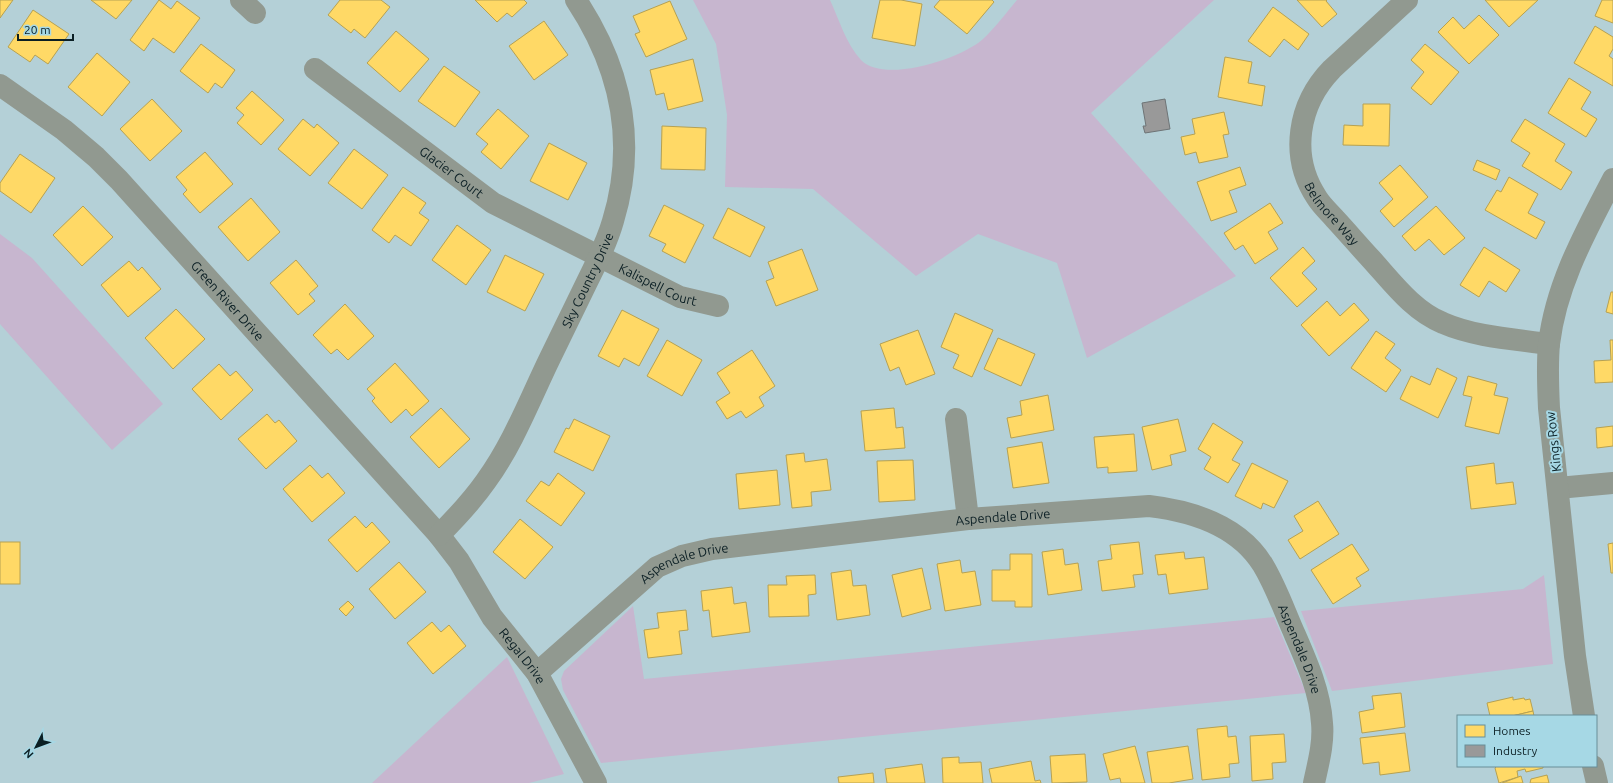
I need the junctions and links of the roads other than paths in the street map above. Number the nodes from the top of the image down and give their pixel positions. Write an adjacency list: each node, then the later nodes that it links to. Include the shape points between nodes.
1 (576, 0): 6 (street, Sky Country Drive, via 592,23 606,53 616,82 622,116 622,186 613,222)
2 (1407, 0): 8 (street, Belmore Way, via 1332,69 1309,99 1302,118 1300,138 1301,159 1307,179 1317,199 1404,295 1422,311 1442,323 1464,330)
3 (315, 69): 6 (street, Glacier Court, via 493,203)
4 (0, 85): 13 (street, Green River Drive, via 64,130 119,180)
5 (1613, 179): 8 (street, Kings Row, via 1566,276 1555,311)
6 (600, 256): 7 (street, Kalispell Court, via 680,297); 13 (street, Sky Country Drive, via 507,448 478,493)
7 (718, 306)
8 (1549, 344): 11 (street, Kings Row, via 1549,400)
9 (956, 420): 12 (street)
10 (1613, 483): 11 (street)
11 (1558, 488): 15 (street, Kings Row, via 1575,656)
12 (968, 519): 14 (street, Aspendale Drive, via 712,549 682,556 657,567); 18 (street, Aspendale Drive, via 1149,506 1202,516 1225,529 1247,546 1262,564 1312,676 1322,724 1321,748)
13 (439, 535): 14 (street, Regal Drive, via 459,561 492,617)
14 (537, 673): 17 (street, Regal Drive)
15 (1584, 715)
16 (1593, 767): 19 (street)
17 (596, 783)
18 (1314, 783)
19 (1597, 783)

